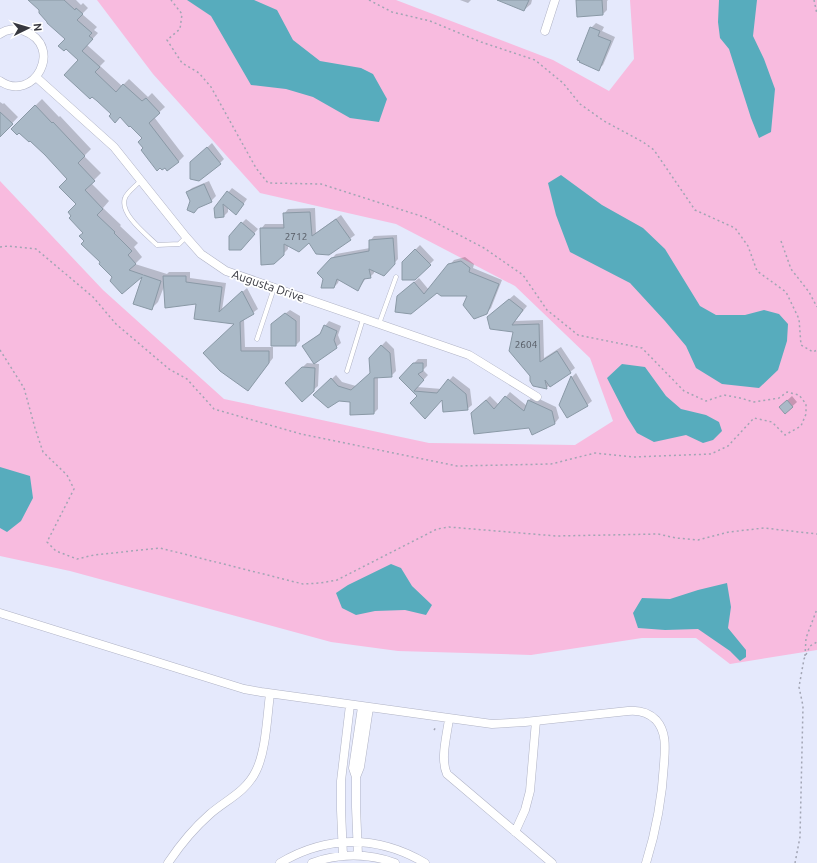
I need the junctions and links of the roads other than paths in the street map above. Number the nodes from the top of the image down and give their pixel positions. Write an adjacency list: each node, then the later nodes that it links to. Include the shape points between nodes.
1 (555, 0): 2 (street)
2 (545, 31)
3 (0, 34): 4 (street, via 12,29 22,30 38,40 43,49 44,59 42,69)
4 (36, 77): 5 (street, via 21,86 12,86); 6 (street, Augusta Drive, via 114,147)
5 (0, 81)
6 (140, 181): 7 (street, Augusta Drive); 7 (lane, via 125,198 125,209 131,220 157,245 179,244)
7 (186, 237): 9 (street, Augusta Drive, via 201,254 226,271)
8 (396, 277): 11 (lane)
9 (274, 288): 10 (street, Augusta Drive); 12 (lane)
10 (363, 319): 11 (street, Augusta Drive); 13 (lane)
11 (379, 324): 14 (street, Augusta Drive, via 469,356)
12 (258, 339)
13 (347, 371)
14 (537, 397)
15 (0, 613): 16 (street, via 244,689)
16 (270, 694): 17 (street); 26 (street, via 261,759 255,773 243,790 199,825)
17 (350, 705): 18 (street); 23 (street, via 341,781)
18 (365, 708): 19 (street); 22 (street, via 360,767 356,777)
19 (449, 719): 20 (street, via 492,724); 21 (street, via 444,759 447,774)
20 (536, 721): 21 (street, via 530,791); 32 (street, via 636,710 655,719 659,724 664,737 663,783 659,815)
21 (515, 832): 31 (street)
22 (358, 841): 23 (street); 24 (street); 30 (street, via 388,847)
23 (342, 842): 25 (street); 27 (street, via 311,848)
24 (358, 855): 25 (street); 29 (street)
25 (343, 856): 28 (street)
26 (168, 863)
27 (280, 863)
28 (312, 863)
29 (395, 863)
30 (425, 863)
31 (552, 863)
32 (646, 863)

